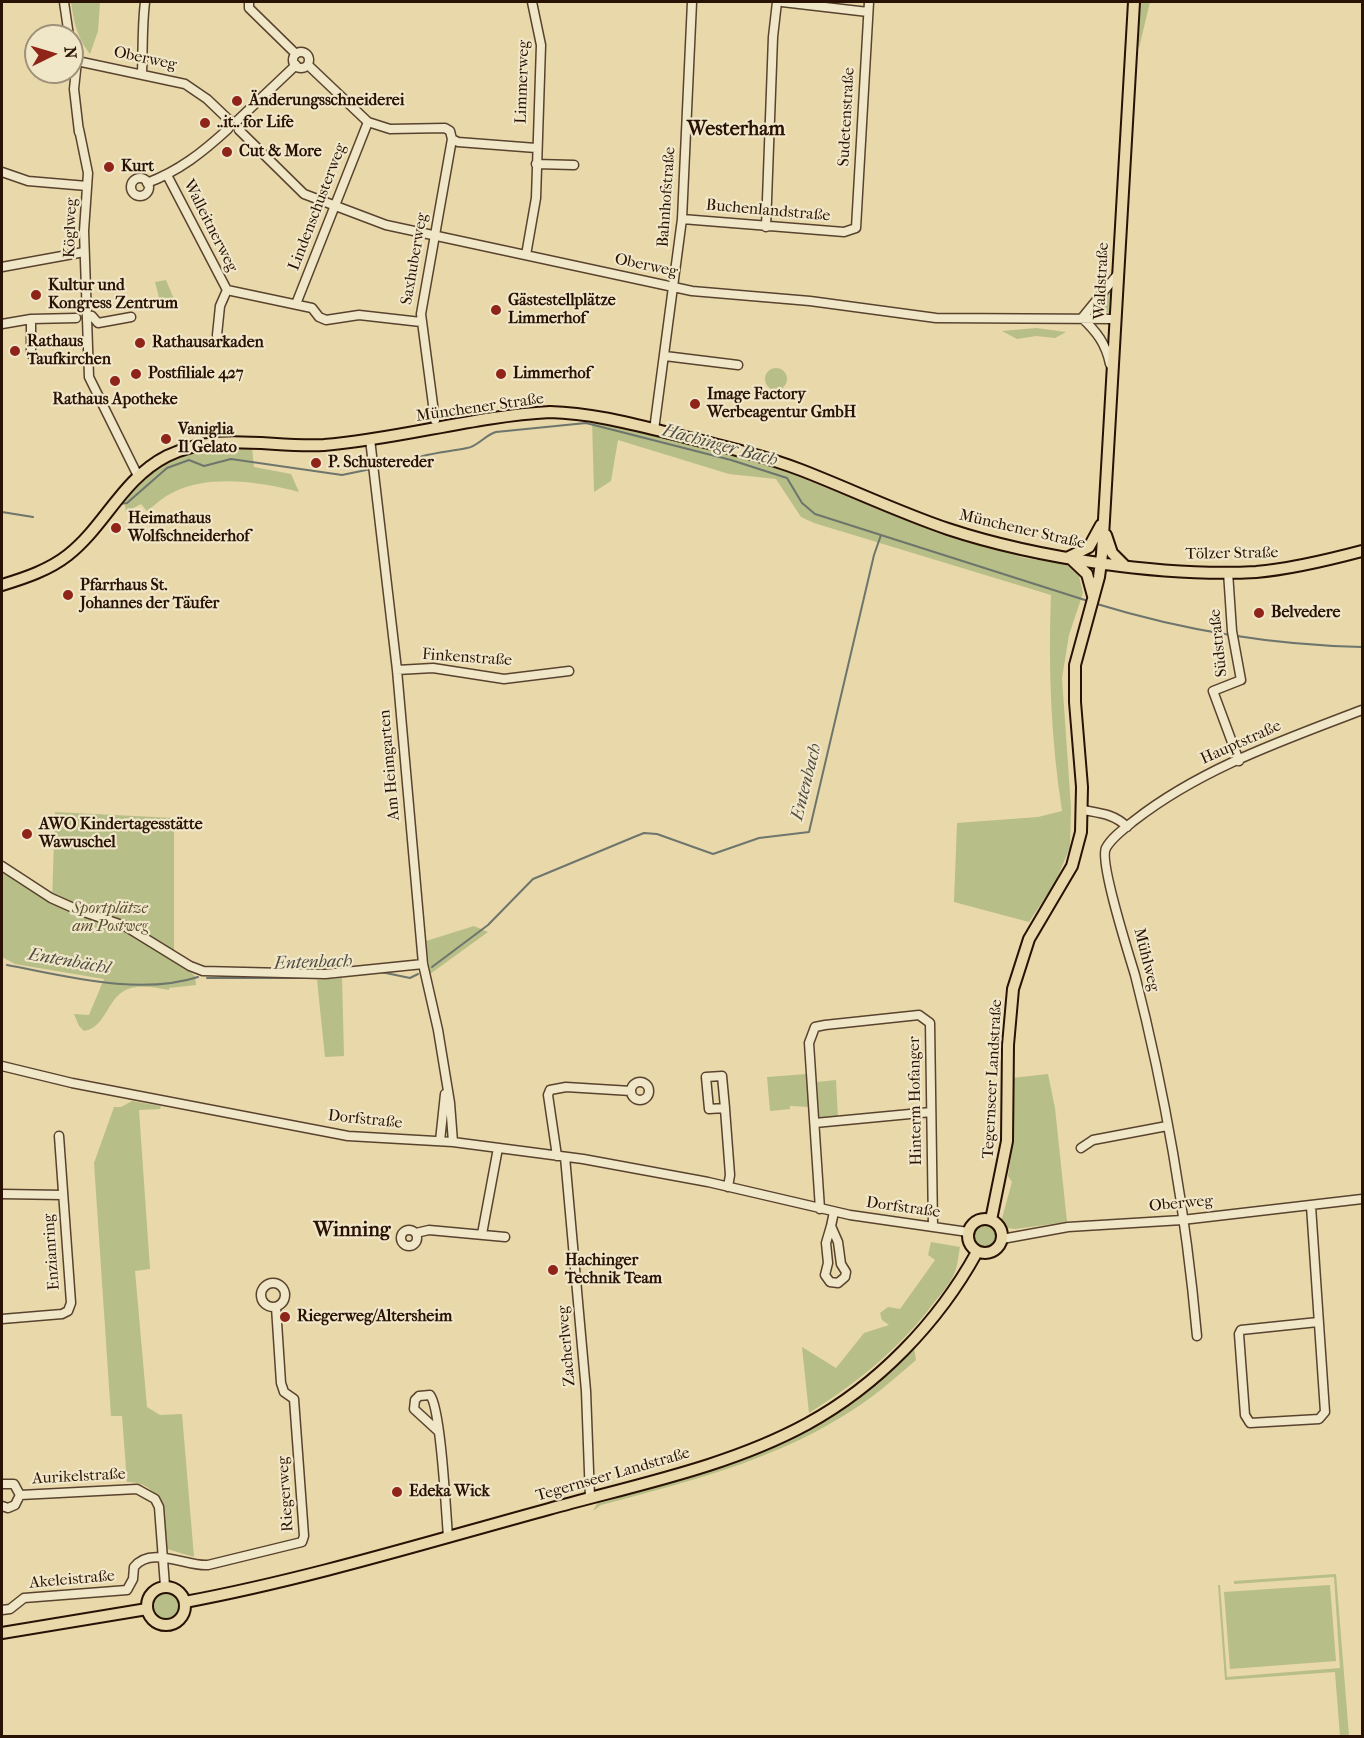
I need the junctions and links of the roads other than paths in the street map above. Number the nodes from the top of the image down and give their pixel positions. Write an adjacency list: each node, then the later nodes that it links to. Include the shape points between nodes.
1 (64, 2): 11 (street)
2 (145, 2): 16 (street)
3 (249, 2): 12 (street, via 249,8)
4 (532, 2): 21 (street, Limmerweg, via 541,45)
5 (692, 2): 29 (street, Bahnhofstraße)
6 (777, 2): 30 (street)
7 (782, 2): 10 (street)
8 (869, 2): 10 (street, Sudetenstraße)
9 (1134, 2): 36 (main road, Waldstraße)
10 (868, 12): 31 (street, Sudetenstraße, via 855,228)
11 (67, 24)
12 (296, 54): 14 (street); 15 (street, via 308,55)
13 (84, 62): 16 (street, Oberweg)
14 (296, 65): 15 (street); 19 (street)
15 (308, 65): 18 (street)
16 (142, 73): 19 (street, Oberweg, via 185,84)
17 (75, 84): 27 (street, Köglweg, via 82,176)
18 (368, 122): 20 (street, via 390,129 445,128); 28 (street, Lindenschusterweg)
19 (232, 123): 25 (street, via 196,157); 28 (street, Oberweg, via 233,132 239,130 303,194)
20 (452, 139): 21 (street); 32 (street, Saxhuberweg)
21 (536, 148): 22 (street, Limmerweg)
22 (536, 164): 23 (street); 34 (street, Limmerweg, via 534,221)
23 (574, 165)
24 (2, 172): 27 (street, via 28,181)
25 (167, 175): 26 (street); 38 (street, Walleitnerweg)
26 (147, 183)
27 (87, 186): 33 (street, Köglweg)
28 (335, 208): 32 (street, Oberweg, via 386,225); 39 (street, Lindenschusterweg)
29 (682, 219): 30 (street, Buchenlandstraße); 37 (street, Bahnhofstraße)
30 (766, 227): 31 (street, Buchenlandstraße)
31 (851, 232)
32 (435, 235): 34 (street, Oberweg); 45 (street, Saxhuberweg)
33 (84, 252): 35 (street); 56 (street, Köglweg, via 90,382)
34 (526, 255): 37 (street, Oberweg)
35 (2, 267)
36 (1117, 275): 43 (street); 44 (main road, Waldstraße)
37 (674, 288): 43 (street, Oberweg, via 936,318); 50 (street, Bahnhofstraße)
38 (227, 290): 39 (street, Walleitnerweg); 48 (street, Walleitnerweg, via 220,306)
39 (296, 304): 45 (street, Walleitnerweg, via 312,308 326,320 360,315)
40 (92, 316): 41 (street, via 98,323)
41 (131, 317)
42 (76, 318): 47 (street)
43 (1082, 318): 44 (street, Oberweg); 52 (street, via 1107,348)
44 (1115, 320): 52 (main road, Waldstraße)
45 (421, 322): 53 (street, Saxhuberweg)
46 (2, 324): 47 (street)
47 (33, 324): 49 (street)
48 (217, 335)
49 (31, 354)
50 (665, 356): 51 (street); 54 (street, Bahnhofstraße)
51 (738, 365)
52 (1112, 373): 57 (main road, Waldstraße)
53 (435, 420)
54 (654, 430): 55 (main road, Münchener Straße, via 583,414 550,412); 59 (main road, Münchener Straße, via 764,457 986,541)
55 (370, 439): 56 (main road, Münchener Straße, via 308,445 209,443 180,450 148,467); 65 (street, Am Heimgarten)
56 (138, 477): 63 (main road, Münchener Straße, via 82,542 56,564)
57 (1104, 517): 59 (main road, via 1089,547); 60 (main road, Waldstraße); 61 (main road, via 1112,553)
58 (1362, 551): 62 (main road, Tölzer Straße, via 1283,568)
59 (1069, 557): 60 (main road, Münchener Straße); 64 (main road, via 1087,574)
60 (1101, 562): 61 (main road, Tölzer Straße); 64 (main road, Tegernseer Landstraße)
61 (1124, 565): 62 (main road, Tölzer Straße)
62 (1228, 572): 68 (street, Südstraße, via 1232,634 1241,681 1213,691)
63 (2, 585)
64 (1094, 599): 69 (main road, Tegernseer Landstraße, via 1078,649 1074,682)
65 (397, 670): 66 (street, Finkenstraße, via 433,668 504,679); 73 (street, Am Heimgarten)
66 (569, 671)
67 (1362, 710): 68 (street, Hauptstraße)
68 (1239, 761): 70 (street, Hauptstraße, via 1183,786)
69 (1083, 810): 71 (street, via 1103,813); 94 (main road, Tegernseer Landstraße, via 1072,866 1029,939 1014,989 1008,1045 1007,1141)
70 (1139, 817): 71 (street, Mühlweg)
71 (1127, 827): 80 (street, Mühlweg, via 1106,848 1104,861 1134,973)
72 (2, 866): 73 (street, via 51,898 125,927 203,971 325,974)
73 (423, 964): 75 (street, Am Heimgarten, via 438,1030)
74 (2, 1066): 82 (street, Dorfstraße, via 348,1136)
75 (445, 1088): 82 (street, Am Heimgarten); 83 (street, Am Heimgarten)
76 (631, 1091): 86 (street, Zacherlweg, via 566,1087 550,1090)
77 (725, 1108): 87 (street)
78 (931, 1112): 79 (street); 79 (street, Hinterm Hofanger, via 930,1023 919,1015 815,1027 808,1043); 97 (street, Hinterm Hofanger)
79 (815, 1123): 92 (street, Hinterm Hofanger)
80 (1167, 1126): 85 (street, via 1093,1140); 95 (street, Mühlweg)
81 (59, 1136): 89 (street, Enzianring)
82 (440, 1141): 83 (street, Dorfstraße)
83 (453, 1142): 84 (street, Dorfstraße)
84 (498, 1148): 86 (street, Dorfstraße); 100 (street)
85 (1081, 1148)
86 (561, 1156): 87 (street, Dorfstraße); 111 (street, Zacherlweg, via 586,1391)
87 (728, 1187): 92 (street, Dorfstraße)
88 (2, 1194): 89 (street, Enzianring)
89 (63, 1195): 105 (street, Enzianring, via 71,1303 68,1311)
90 (1362, 1199): 91 (street, Oberweg)
91 (1311, 1206): 95 (street, Oberweg); 106 (street)
92 (820, 1209): 93 (street, Dorfstraße)
93 (834, 1212): 96 (street); 97 (street, Dorfstraße)
94 (991, 1220): 99 (main road, via 976,1221); 102 (main road, via 999,1225)
95 (1182, 1220): 102 (street, Oberweg, via 1068,1227); 107 (street, Mühlweg)
96 (831, 1226): 96 (street, via 825,1275 830,1282 838,1283 846,1272)
97 (933, 1227): 99 (street, Dorfstraße)
98 (416, 1233): 100 (street, via 429,1230)
99 (968, 1233): 103 (main road, via 969,1244)
100 (483, 1234): 101 (street)
101 (505, 1237)
102 (1002, 1239): 103 (main road, via 993,1252)
103 (977, 1252): 111 (main road, Tegernseer Landstraße, via 922,1330 878,1373 838,1404 753,1449)
104 (276, 1307): 114 (street, Riegerweg, via 281,1383 284,1392 294,1399 302,1542 208,1565)
105 (2, 1319)
106 (1318, 1323): 106 (street, via 1323,1417 1250,1423 1245,1415 1241,1330)
107 (1197, 1336)
108 (438, 1431): 113 (street)
109 (2, 1484): 110 (street, Aurikelstraße, via 14,1484)
110 (20, 1495): 112 (street, Aurikelstraße, via 15,1505); 114 (street, Aurikelstraße, via 124,1489 146,1492 159,1507)
111 (590, 1498): 113 (main road, Tegernseer Landstraße)
112 (2, 1507)
113 (448, 1537): 116 (main road, Tegernseer Landstraße, via 303,1577)
114 (164, 1559): 115 (street, Aurikelstraße); 118 (street, Akeleistraße, via 137,1563 127,1590 24,1598)
115 (165, 1586): 116 (main road, via 176,1589); 117 (main road, via 151,1594)
116 (185, 1602): 117 (main road, via 183,1614 170,1625 158,1623)
117 (147, 1609): 119 (main road)
118 (2, 1610)
119 (2, 1633)

